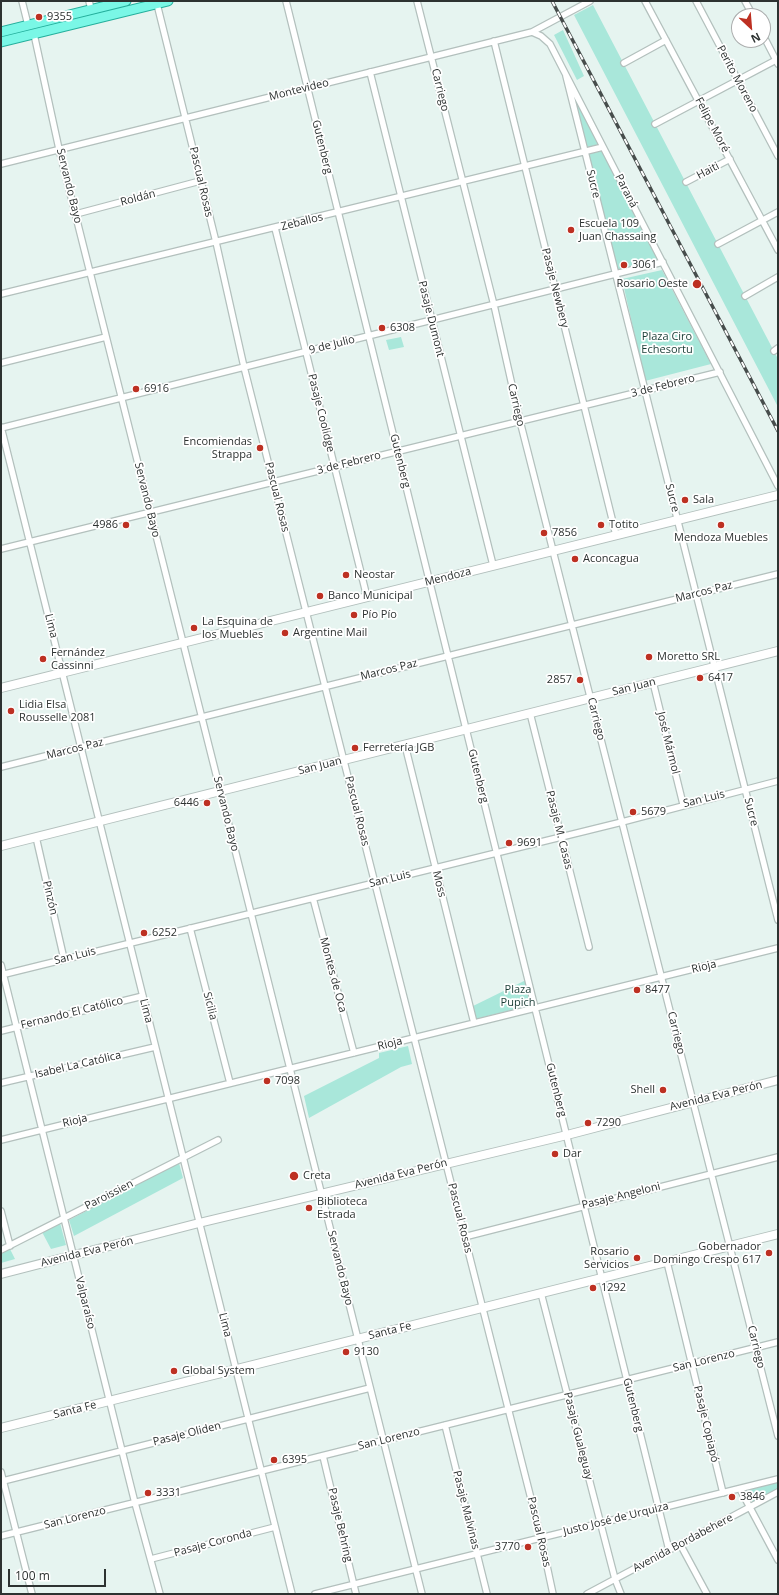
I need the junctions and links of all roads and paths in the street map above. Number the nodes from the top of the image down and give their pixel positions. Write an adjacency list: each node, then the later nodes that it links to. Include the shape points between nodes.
1 (22, 1): 11 (street)
2 (126, 1): 10 (main road)
3 (168, 1): 9 (main road)
4 (286, 1): 25 (street, Gutenberg)
5 (417, 1): 19 (street, Carriego)
6 (590, 1): 13 (street, Montevideo)
7 (646, 1): 15 (street, Felipe Moré)
8 (696, 1): 24 (street, Perito Moreno)
9 (157, 4): 14 (main road); 27 (street, Pascual Rosas)
10 (90, 5): 11 (main road)
11 (28, 25): 12 (main road)
12 (1, 32)
13 (532, 32): 16 (street, Montevideo); 23 (street, Paraná, via 550,44)
14 (34, 34): 17 (main road); 30 (street, Servando Bayo)
15 (666, 40): 21 (street); 26 (street, Felipe Moré)
16 (494, 41): 19 (street, Montevideo); 35 (street, Pasaje Newbery)
17 (1, 42)
18 (770, 48): 20 (street)
19 (431, 58): 22 (street, Montevideo); 37 (street, Carriego)
20 (777, 61): 24 (street)
21 (624, 62)
22 (370, 72): 25 (street, Montevideo); 39 (street, Pasaje Dumont)
23 (566, 76): 29 (street, Paraná); 31 (street, Sucre)
24 (738, 80): 26 (street); 32 (street, Perito Moreno)
25 (308, 88): 27 (street, Montevideo); 41 (street, Gutenberg)
26 (699, 101): 28 (street); 33 (street, Felipe Moré)
27 (186, 118): 30 (street, Montevideo); 36 (street, Pascual Rosas)
28 (655, 124)
29 (603, 147): 31 (street, Zeballos); 48 (street, Paraná)
30 (59, 150): 34 (street, Montevideo); 42 (street, Servando Bayo)
31 (585, 151): 35 (street, Zeballos); 50 (street, Sucre)
32 (778, 156)
33 (730, 159): 38 (street, Haiti); 43 (street, Felipe Moré)
34 (1, 164)
35 (525, 166): 37 (street, Zeballos); 52 (street, Pasaje Newbery)
36 (200, 181): 42 (street, Roldán); 45 (street, Pascual Rosas)
37 (463, 182): 39 (street, Zeballos); 55 (street, Carriego)
38 (686, 182)
39 (401, 197): 41 (street, Zeballos); 56 (street, Pasaje Dumont)
40 (778, 212): 43 (street)
41 (339, 213): 44 (street, Zeballos); 57 (street, Gutenberg)
42 (76, 214): 49 (street, Servando Bayo)
43 (762, 220): 46 (street); 47 (street, Felipe Moré)
44 (275, 228): 45 (street, Zeballos); 59 (street, Pasaje Coolidge)
45 (216, 242): 49 (street, Zeballos); 61 (street, Pascual Rosas)
46 (718, 244)
47 (778, 250)
48 (663, 262): 50 (street, 9 de Julio); 62 (street, Paraná)
49 (90, 272): 53 (street, Zeballos); 58 (street, Servando Bayo)
50 (616, 273): 52 (street, 9 de Julio); 63 (street, Sucre)
51 (778, 277): 54 (street)
52 (555, 289): 55 (street, 9 de Julio); 65 (street, Pasaje Newbery)
53 (1, 294)
54 (745, 296)
55 (494, 305): 56 (street, 9 de Julio); 66 (street, Carriego)
56 (432, 320): 57 (street, 9 de Julio); 68 (street, Pasaje Dumont)
57 (369, 335): 59 (street, 9 de Julio); 69 (street, Gutenberg)
58 (106, 336): 60 (street); 64 (street, Servando Bayo)
59 (306, 351): 61 (street, 9 de Julio); 70 (street, Pasaje Coolidge)
60 (1, 363)
61 (244, 367): 64 (street, 9 de Julio); 71 (street, Pascual Rosas)
62 (720, 372): 63 (street, 3 de Febrero); 72 (street, Paraná)
63 (645, 390): 65 (street, 3 de Febrero); 75 (street, Sucre)
64 (122, 398): 67 (street, 9 de Julio); 74 (street, Servando Bayo)
65 (584, 405): 66 (street, 3 de Febrero); 76 (street, Pasaje Newbery)
66 (520, 421): 68 (street, 3 de Febrero); 79 (street, Carriego)
67 (1, 428): 77 (street, Lima)
68 (461, 436): 69 (street, 3 de Febrero); 80 (street, Pasaje Dumont)
69 (398, 451): 70 (street, 3 de Febrero); 82 (street, Gutenberg)
70 (334, 467): 71 (street, 3 de Febrero); 84 (street, Pasaje Coolidge)
71 (273, 482): 74 (street, 3 de Febrero); 85 (street, Pascual Rosas)
72 (778, 486)
73 (778, 495): 75 (main road, Mendoza)
74 (150, 512): 77 (street, 3 de Febrero); 87 (street, Servando Bayo)
75 (678, 520): 76 (main road, Mendoza); 83 (street, Sucre)
76 (616, 535): 79 (main road, Mendoza)
77 (30, 542): 78 (street, 3 de Febrero); 91 (street, Lima)
78 (1, 549)
79 (553, 551): 80 (main road, Mendoza); 86 (street, Carriego)
80 (494, 566): 82 (main road, Mendoza)
81 (778, 574): 83 (street, Marcos Paz)
82 (430, 581): 84 (main road, Mendoza); 89 (street, Gutenberg)
83 (696, 594): 86 (street, Marcos Paz); 90 (street, Sucre)
84 (367, 597): 85 (main road, Mendoza)
85 (306, 612): 87 (main road, Mendoza); 93 (street, Pascual Rosas)
86 (572, 625): 89 (street, Marcos Paz); 95 (street, Carriego)
87 (183, 643): 91 (main road, Mendoza); 97 (street, Servando Bayo)
88 (777, 653): 90 (main road, San Juan)
89 (448, 656): 93 (street, Marcos Paz); 98 (street, Gutenberg)
90 (714, 666): 92 (main road, San Juan); 104 (street, Sucre)
91 (62, 673): 94 (main road, Mendoza); 100 (street, Lima)
92 (653, 682): 95 (main road, San Juan); 106 (street, José Mármol)
93 (325, 686): 97 (street, Marcos Paz); 101 (street, Pascual Rosas)
94 (1, 688)
95 (590, 698): 96 (main road, San Juan); 108 (street, Carriego)
96 (530, 713): 98 (main road, San Juan); 110 (street, Pasaje M. Casas)
97 (202, 717): 100 (street, Marcos Paz); 105 (street, Servando Bayo)
98 (466, 729): 99 (main road, San Juan); 112 (street, Gutenberg)
99 (405, 744): 101 (main road, San Juan); 113 (street, Moss)
100 (81, 747): 102 (street, Marcos Paz); 107 (street, Lima)
101 (344, 760): 105 (main road, San Juan); 114 (street, Pascual Rosas)
102 (1, 767)
103 (778, 781): 104 (street, San Luis)
104 (745, 789): 106 (street, San Luis); 117 (street, Sucre)
105 (220, 791): 107 (main road, San Juan); 116 (street, Servando Bayo)
106 (683, 804): 108 (street, San Luis)
107 (99, 822): 109 (main road, San Juan); 119 (street, Lima)
108 (622, 822): 110 (street, San Luis); 125 (street, Carriego)
109 (36, 837): 111 (main road, San Juan); 122 (street, Pinzón)
110 (561, 837): 112 (street, San Luis); 120 (street, Pasaje M. Casas)
111 (1, 846)
112 (497, 852): 113 (street, San Luis); 127 (street, Gutenberg)
113 (435, 868): 114 (street, San Luis); 128 (street, Moss)
114 (374, 883): 115 (street, San Luis); 131 (street, Pascual Rosas)
115 (313, 898): 116 (street, San Luis); 133 (street, Montes de Oca)
116 (251, 913): 118 (street, San Luis); 134 (street, Servando Bayo)
117 (778, 920)
118 (190, 928): 119 (street, San Luis); 137 (street, Sicilia)
119 (130, 943): 122 (street, San Luis); 126 (street, Lima)
120 (589, 947)
121 (778, 948): 125 (street, Rioja)
122 (64, 959): 124 (street, San Luis)
123 (1, 965): 124 (street, Valparaíso)
124 (2, 974): 129 (street, Valparaíso)
125 (661, 977): 127 (street, Rioja); 140 (street, Carriego)
126 (143, 996): 129 (street, Fernando El Católico); 132 (street, Lima)
127 (535, 1008): 128 (street, Rioja); 142 (street, Gutenberg)
128 (474, 1023): 131 (street, Rioja)
129 (17, 1027): 130 (street, Fernando El Católico); 135 (street, Valparaíso)
130 (1, 1031)
131 (414, 1038): 133 (street, Rioja); 147 (street, Pascual Rosas)
132 (155, 1047): 135 (street, Isabel La Católica); 139 (street, Lima)
133 (354, 1053): 134 (street, Rioja)
134 (290, 1068): 137 (street, Rioja); 149 (street, Servando Bayo)
135 (29, 1077): 138 (street, Isabel La Católica); 141 (street, Valparaíso)
136 (778, 1080): 140 (main road, Avenida Eva Perón)
137 (230, 1083): 139 (street, Rioja)
138 (1, 1084)
139 (168, 1099): 141 (street, Rioja); 146 (street, Lima)
140 (693, 1102): 142 (main road, Avenida Eva Perón); 148 (street, Carriego)
141 (42, 1129): 143 (street, Rioja); 152 (street, Valparaíso)
142 (566, 1135): 147 (main road, Avenida Eva Perón); 150 (street, Gutenberg)
143 (1, 1140)
144 (218, 1140): 146 (street, Paroissien)
145 (778, 1157): 148 (street, Pasaje Angeloni)
146 (182, 1158): 152 (street, Paroissien); 153 (street, Lima)
147 (446, 1163): 149 (main road, Avenida Eva Perón); 155 (street, Pascual Rosas)
148 (711, 1174): 150 (street, Pasaje Angeloni); 157 (street, Carriego)
149 (322, 1194): 153 (main road, Avenida Eva Perón); 165 (street, Servando Bayo)
150 (584, 1206): 155 (street, Pasaje Angeloni); 162 (street, Gutenberg)
151 (1, 1210): 156 (street)
152 (65, 1218): 156 (street, Paroissien); 159 (street, Valparaíso)
153 (199, 1223): 159 (main road, Avenida Eva Perón); 169 (street, Lima)
154 (778, 1234): 157 (main road, Santa Fe)
155 (464, 1237): 164 (street, Pascual Rosas)
156 (10, 1246): 158 (street, Paroissien)
157 (730, 1246): 160 (main road, Santa Fe); 167 (street, Carriego)
158 (1, 1250)
159 (74, 1255): 161 (main road, Avenida Eva Perón); 173 (street, Valparaíso)
160 (667, 1262): 162 (main road, Santa Fe); 168 (street, Pasaje Copiapó)
161 (1, 1274)
162 (602, 1278): 163 (main road, Santa Fe); 170 (street, Gutenberg)
163 (541, 1293): 164 (main road, Santa Fe); 172 (street, Pasaje Gualeguay)
164 (483, 1308): 165 (main road, Santa Fe); 174 (street, Pascual Rosas)
165 (358, 1339): 169 (main road, Santa Fe); 171 (street, Servando Bayo)
166 (778, 1342): 167 (street, San Lorenzo)
167 (756, 1348): 168 (street, San Lorenzo); 178 (street, Carriego)
168 (692, 1364): 170 (street, San Lorenzo); 188 (street, Pasaje Copiapó)
169 (236, 1370): 173 (main road, Santa Fe); 175 (street, Lima)
170 (627, 1380): 172 (street, San Lorenzo); 191 (street, Gutenberg)
171 (370, 1388): 175 (street, Pasaje Oliden); 179 (street, Servando Bayo)
172 (567, 1395): 174 (street, San Lorenzo); 192 (street, Pasaje Gualeguay)
173 (109, 1401): 177 (main road, Santa Fe); 180 (street, Valparaíso)
174 (508, 1410): 176 (street, San Lorenzo); 196 (street, Pascual Rosas)
175 (248, 1419): 180 (street, Pasaje Oliden); 183 (street, Lima)
176 (445, 1425): 179 (street, San Lorenzo); 199 (street, Pasaje Malvinas)
177 (1, 1428)
178 (778, 1436)
179 (384, 1441): 181 (street, San Lorenzo); 202 (street, Servando Bayo)
180 (122, 1451): 185 (street, Pasaje Oliden); 189 (street, Valparaíso)
181 (323, 1456): 183 (street, San Lorenzo); 204 (street, Pasaje Behring)
182 (1, 1472): 185 (street)
183 (261, 1472): 189 (street, San Lorenzo); 193 (street, Lima)
184 (778, 1479): 186 (street, Justo José de Urquiza)
185 (3, 1481): 194 (street)
186 (740, 1489): 188 (street, Justo José de Urquiza); 190 (street)
187 (778, 1492): 190 (street, Avenida Bordabehere)
188 (723, 1493): 191 (street, Justo José de Urquiza)
189 (135, 1503): 194 (street, San Lorenzo); 200 (street, Valparaíso)
190 (750, 1507): 197 (street, Avenida Bordabehere); 201 (street)
191 (659, 1509): 192 (street, Justo José de Urquiza); 198 (street, Gutenberg)
192 (600, 1523): 196 (street, Justo José de Urquiza); 203 (street, Pasaje Gualeguay)
193 (275, 1527): 200 (street, Pasaje Coronda); 207 (street, Lima)
194 (16, 1533): 195 (street, San Lorenzo); 205 (street)
195 (1, 1536)
196 (541, 1538): 199 (street, Justo José de Urquiza); 212 (street, Pascual Rosas)
197 (680, 1544): 198 (street, Avenida Bordabehere); 215 (street)
198 (669, 1550): 203 (street, Avenida Bordabehere)
199 (477, 1554): 202 (street, Justo José de Urquiza); 211 (street, Pasaje Malvinas)
200 (151, 1559): 206 (street, Valparaíso)
201 (778, 1560)
202 (416, 1569): 204 (street, Justo José de Urquiza); 210 (street, Servando Bayo)
203 (615, 1579): 213 (street, Avenida Bordabehere); 214 (street, Pasaje Gualeguay)
204 (354, 1584): 208 (street, Justo José de Urquiza); 209 (street, Pasaje Behring)
205 (32, 1594)
206 (160, 1594)
207 (292, 1594)
208 (315, 1594)
209 (356, 1594)
210 (422, 1594)
211 (487, 1594)
212 (553, 1594)
213 (587, 1594)
214 (621, 1594)
215 (707, 1594)

